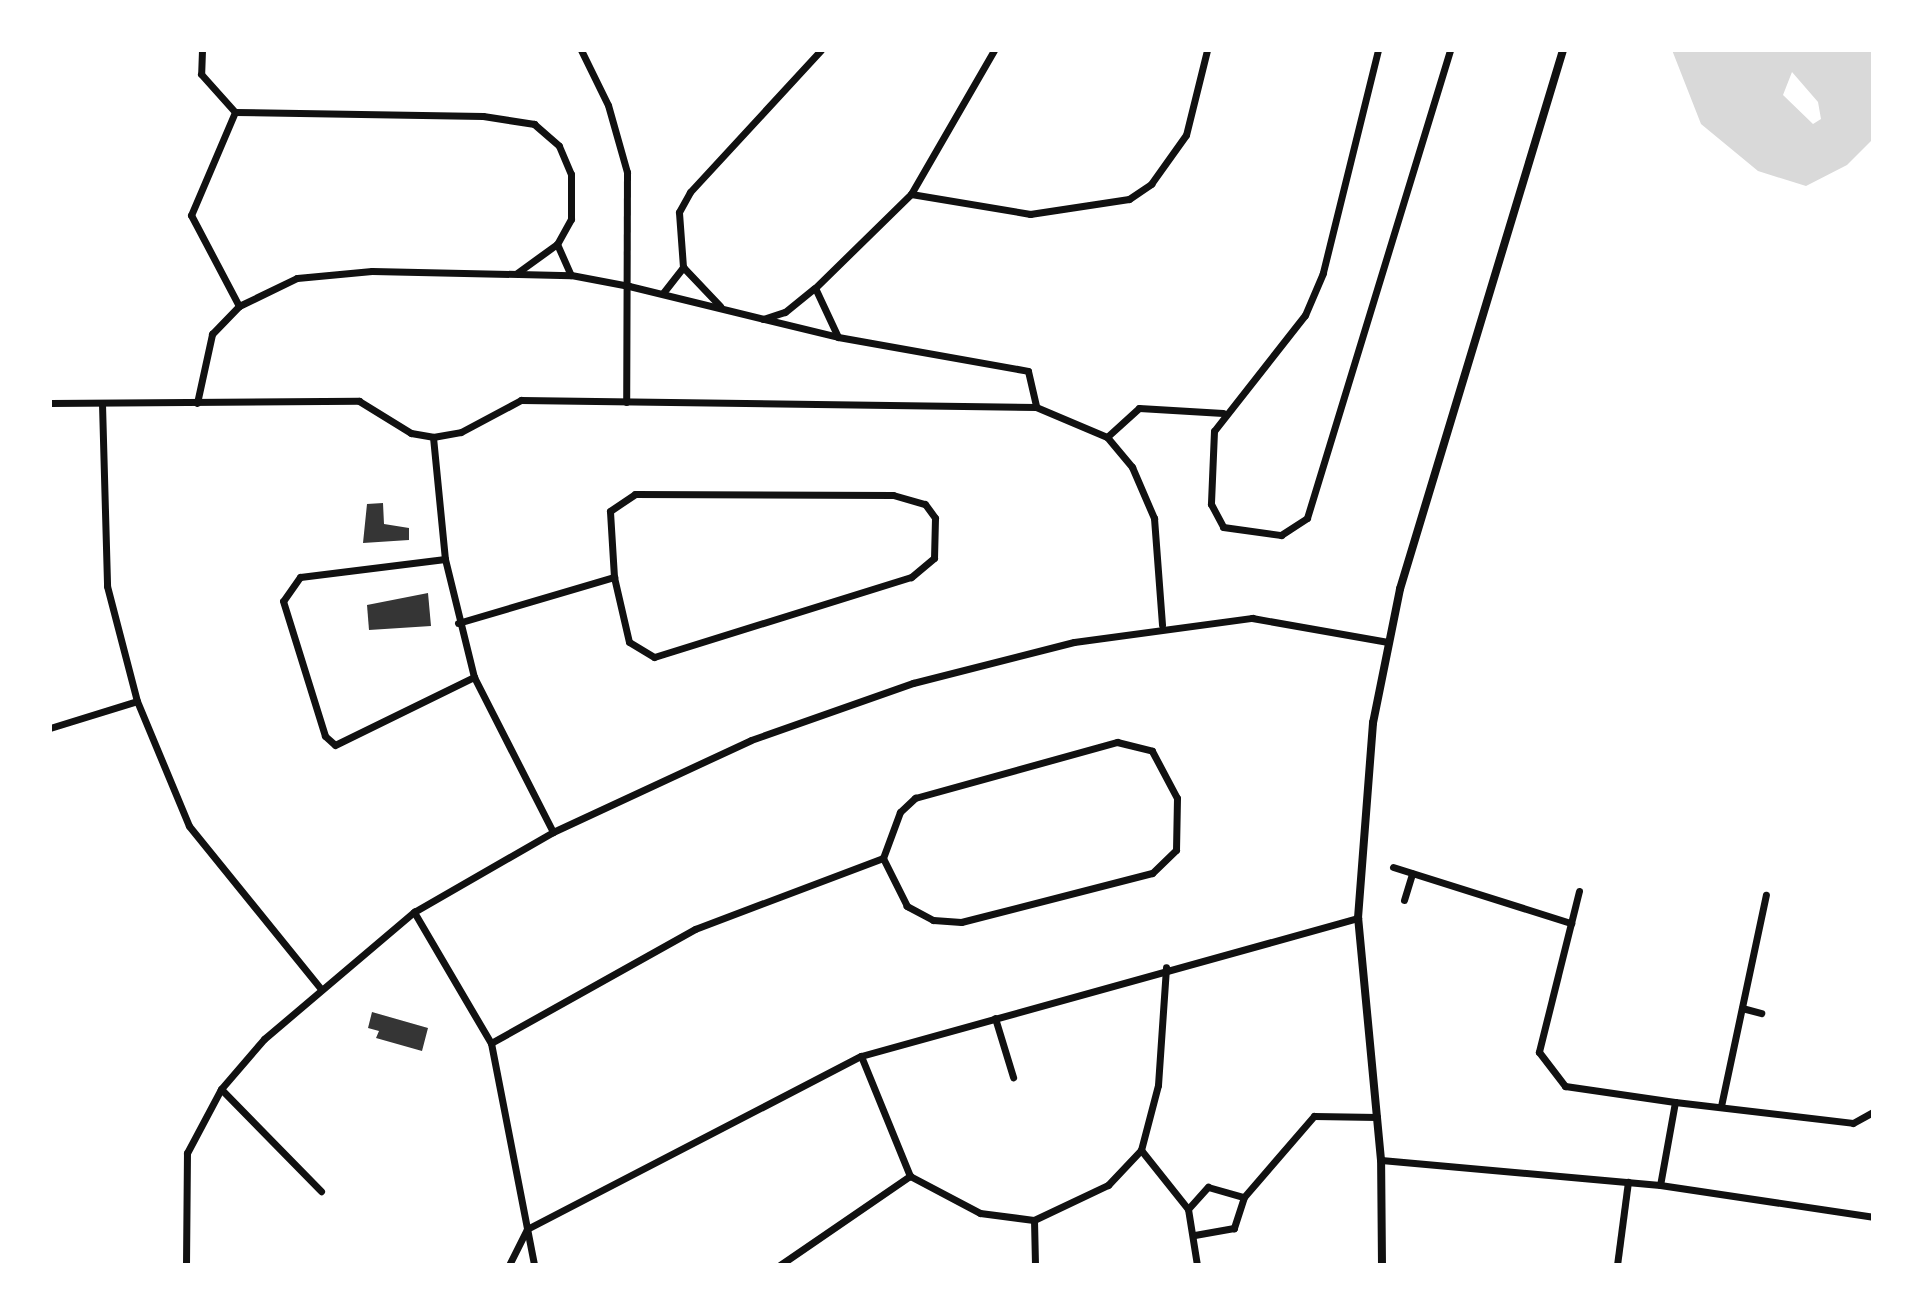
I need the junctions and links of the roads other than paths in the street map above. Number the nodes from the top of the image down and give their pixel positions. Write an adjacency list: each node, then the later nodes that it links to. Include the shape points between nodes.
1 (202, 50): 9 (street, via 201,74)
2 (581, 50): 15 (street, via 608,105 627,172)
3 (821, 50): 12 (street, via 690,192 679,212)
4 (994, 50): 10 (street)
5 (1207, 50): 10 (street, via 1186,135 1151,184 1129,199 1030,214)
6 (1378, 50): 27 (street, via 1375,82 1311,301 1288,345)
7 (1450, 50): 27 (street, via 1300,528 1281,535 1214,520 1214,431)
8 (1563, 50): 34 (street)
9 (235, 112): 11 (street, via 483,116 534,124 559,146 571,174 571,219); 18 (street, via 191,215)
10 (911, 194): 16 (street)
11 (557, 244): 13 (street); 14 (street)
12 (683, 267): 17 (street); 19 (street)
13 (516, 274): 14 (street); 18 (street, via 372,271 297,278)
14 (571, 275): 15 (street)
15 (629, 286): 17 (street); 22 (street)
16 (815, 288): 20 (street, via 785,312); 21 (street)
17 (663, 293): 19 (street)
18 (239, 306): 24 (street, via 212,334)
19 (722, 308): 20 (street)
20 (762, 319): 21 (street)
21 (838, 337): 26 (street, via 1028,371)
22 (626, 402): 26 (street); 28 (street, via 521,400 461,432)
23 (50, 403): 25 (street)
24 (197, 403): 25 (street); 28 (street, via 359,401 411,433)
25 (102, 404): 36 (street, via 107,586)
26 (1036, 407): 29 (street)
27 (1223, 413): 29 (street, via 1139,408)
28 (433, 437): 30 (street)
29 (1107, 437): 33 (street, via 1132,467 1154,518)
30 (445, 559): 32 (street); 35 (street, via 300,577 283,601 325,736 335,745)
31 (614, 577): 31 (street, via 610,511 635,494 893,495 925,504 935,518 934,558 911,577 654,657 629,642); 32 (street)
32 (458, 623): 35 (street)
33 (1162, 625): 34 (street, via 1252,618); 38 (street, via 898,688 751,740)
34 (1388, 642): 46 (street, via 1360,829)
35 (474, 677): 38 (street)
36 (137, 701): 37 (street); 49 (street, via 189,826)
37 (50, 728)
38 (553, 832): 45 (street)
39 (883, 858): 39 (street, via 900,812 915,798 1117,742 1152,751 1177,798 1176,850 1152,873 961,922 933,920 907,906); 53 (street, via 695,929)
40 (1393, 867): 41 (street)
41 (1412, 873): 44 (street); 47 (street)
42 (1579, 891): 47 (street)
43 (1766, 895): 50 (street)
44 (1404, 900)
45 (414, 912): 49 (street); 53 (street)
46 (1358, 918): 48 (street); 60 (street)
47 (1571, 923): 57 (street, via 1540,1037 1544,1066 1565,1086)
48 (1166, 967): 52 (street); 61 (street, via 1158,1085)
49 (320, 988): 56 (street)
50 (1742, 1008): 51 (street); 58 (street)
51 (1761, 1013)
52 (995, 1018): 54 (street); 55 (street)
53 (491, 1043): 71 (street)
54 (861, 1056): 63 (street); 71 (street)
55 (1013, 1077)
56 (221, 1089): 66 (street); 73 (street, via 187,1153)
57 (1675, 1102): 58 (street); 65 (street)
58 (1721, 1106): 59 (street, via 1853,1123)
59 (1873, 1112)
60 (1377, 1117): 62 (street); 67 (street, via 1314,1116)
61 (1141, 1150): 68 (street); 70 (street, via 1108,1185)
62 (1381, 1160): 64 (street); 79 (street)
63 (910, 1176): 70 (street, via 980,1213); 76 (street)
64 (1628, 1182): 65 (street); 80 (street)
65 (1660, 1185): 69 (street)
66 (321, 1191)
67 (1244, 1197): 68 (street, via 1208,1187); 72 (street, via 1234,1228)
68 (1188, 1209): 72 (street)
69 (1873, 1217)
70 (1034, 1220): 77 (street)
71 (527, 1229): 74 (street); 75 (street)
72 (1195, 1235): 78 (street)
73 (186, 1265)
74 (509, 1265)
75 (534, 1265)
76 (780, 1265)
77 (1035, 1265)
78 (1197, 1265)
79 (1382, 1265)
80 (1617, 1265)

